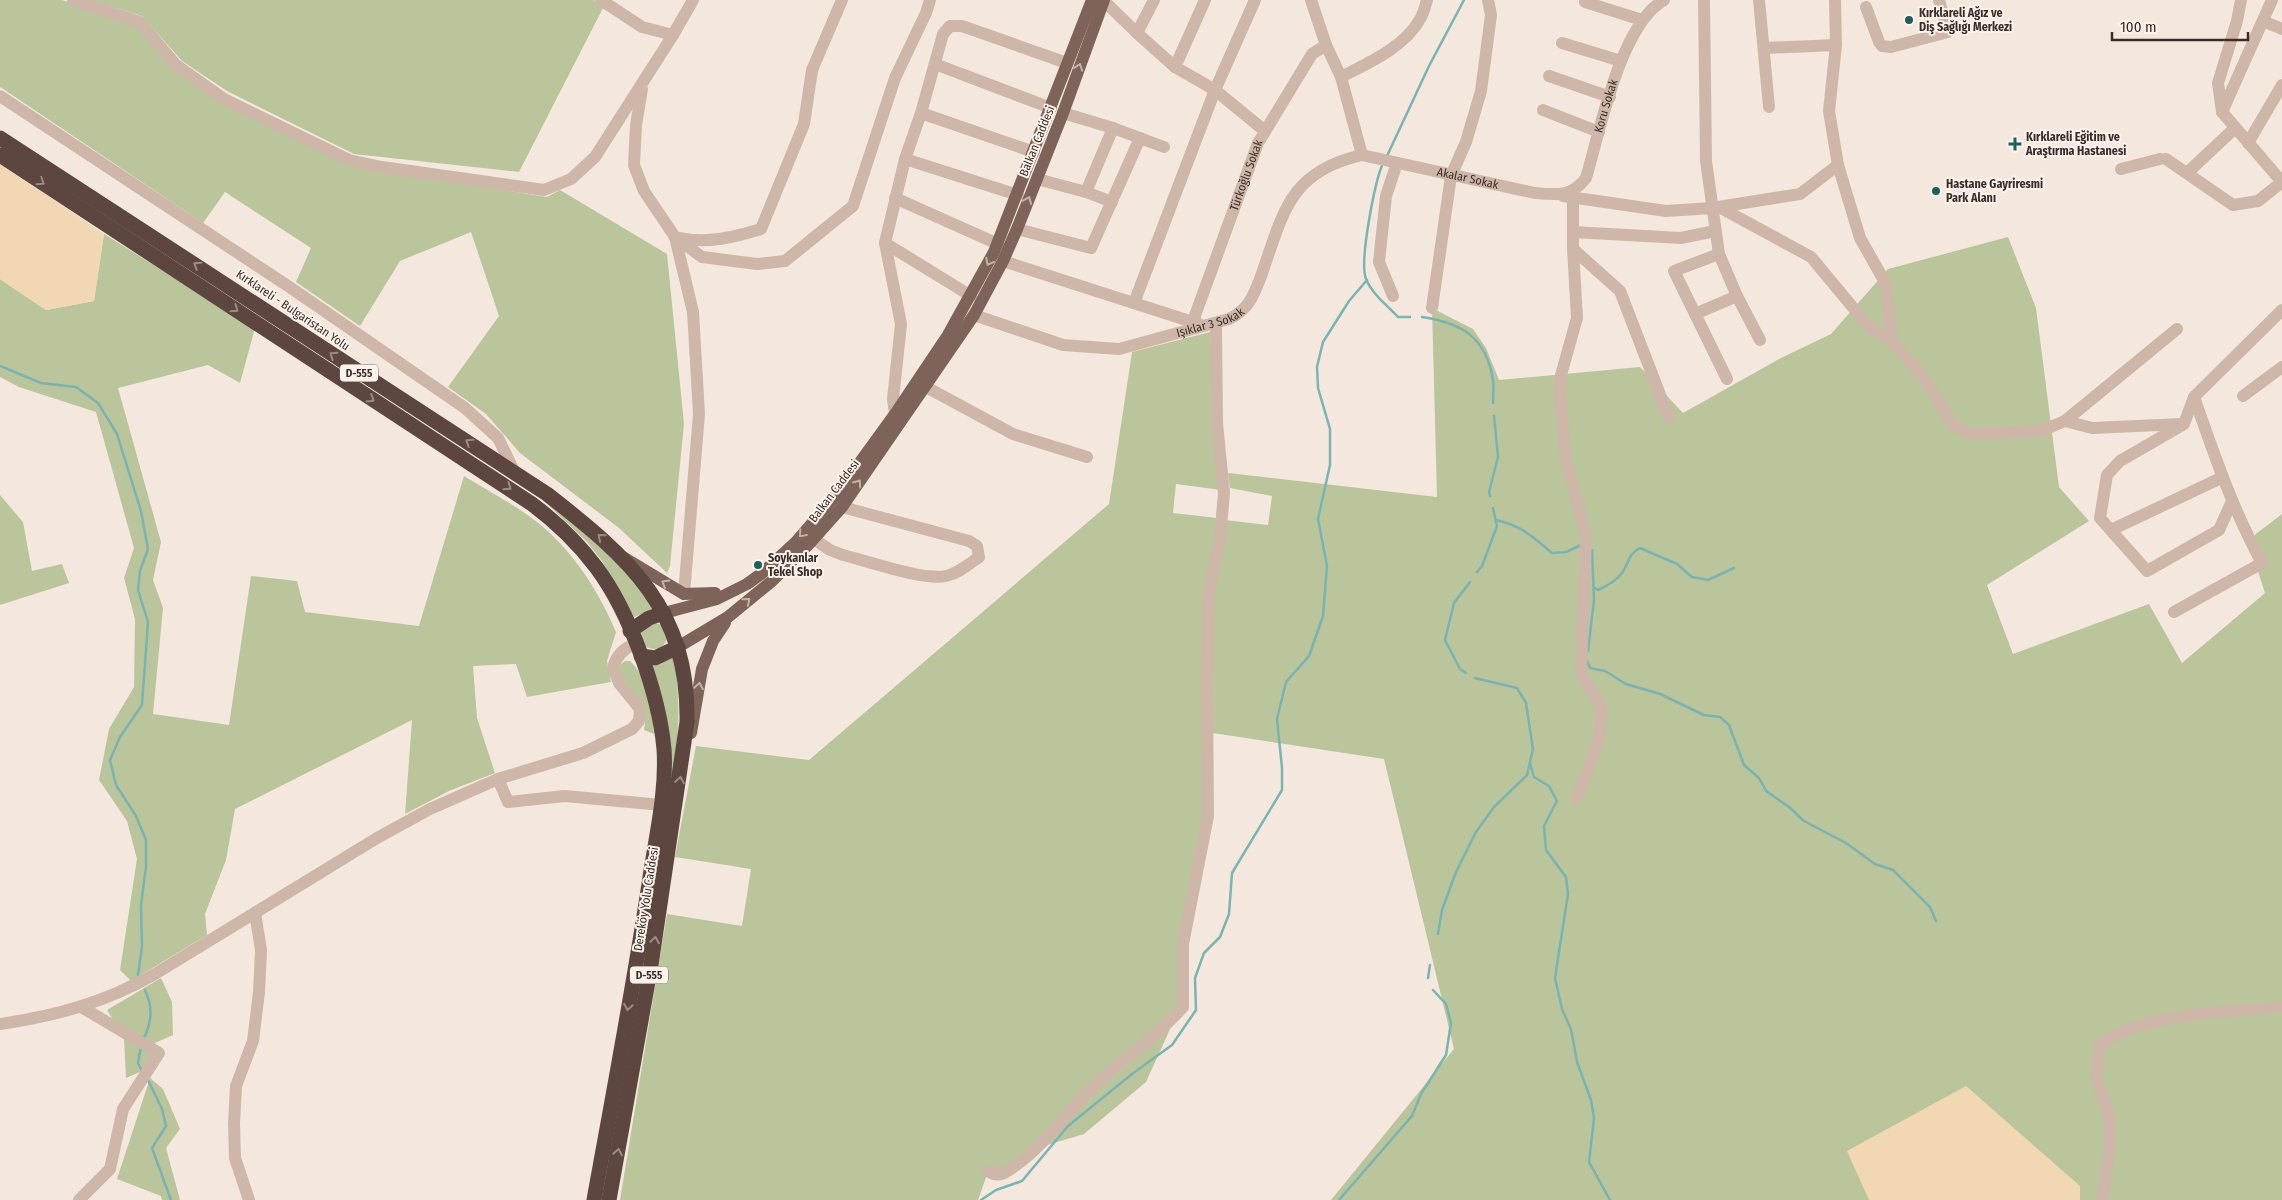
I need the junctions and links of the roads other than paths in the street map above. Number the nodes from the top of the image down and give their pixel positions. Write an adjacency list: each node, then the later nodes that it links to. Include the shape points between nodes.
1 (73, 0): 37 (street, via 140,22 176,65 224,99 349,160 382,167 544,190 571,179 595,157)
2 (601, 0): 26 (street, via 642,27)
3 (693, 0): 26 (street)
4 (842, 0): 76 (street, via 812,70 804,124 762,229 740,236 697,242)
5 (930, 0): 76 (street, via 895,78 853,206 785,261 757,264 702,257)
6 (1100, 0): 25 (street); 33 (main road, Balkan Caddesi); 47 (main road, Balkan Caddesi, one-way to 6)
7 (1154, 0): 25 (street)
8 (1205, 0): 34 (street)
9 (1255, 0): 39 (street)
10 (1310, 0): 28 (street)
11 (1427, 0): 36 (street, via 1420,19 1408,34 1376,58)
12 (1488, 0): 64 (street, via 1490,15 1481,91 1466,142)
13 (1664, 0): 22 (street, Koru Sokak)
14 (1704, 0): 72 (street, via 1706,161)
15 (1759, 0): 30 (street)
16 (1835, 0): 29 (street)
17 (2241, 0): 45 (street, via 2218,83)
18 (2272, 0): 23 (street)
19 (1942, 1): 21 (street, via 1948,32 1891,47 1882,46 1879,42)
20 (1585, 2): 22 (street)
21 (1866, 7)
22 (1642, 20): 31 (street, Koru Sokak)
23 (2263, 20): 24 (street); 45 (street)
24 (2282, 29)
25 (1137, 34): 34 (street)
26 (674, 35): 37 (street)
27 (1562, 43): 31 (street)
28 (1326, 45): 36 (street); 50 (street, Türkoğlu Sokak, via 1312,54)
29 (1836, 45): 30 (street); 61 (street, via 1829,112)
30 (1764, 48): 43 (street)
31 (1621, 61): 41 (street, Koru Sokak)
32 (935, 64): 33 (street, via 943,34 950,26 956,25); 42 (street); 46 (street)
33 (1067, 64): 42 (main road, Balkan Caddesi)
34 (1176, 67): 39 (street)
35 (1549, 76): 41 (street)
36 (1341, 77): 58 (street)
37 (643, 83): 76 (street, via 634,165 644,191)
38 (2282, 85): 54 (street)
39 (1215, 90): 50 (street); 85 (street)
40 (0, 96): 105 (street, via 292,288 465,408 498,438)
41 (1610, 97): 51 (street, Koru Sokak)
42 (1051, 108): 47 (main road); 56 (main road, Balkan Caddesi)
43 (1769, 108)
44 (1543, 110): 51 (street)
45 (2222, 112): 49 (street)
46 (921, 113): 56 (street); 59 (street)
47 (1063, 113): 48 (street); 65 (main road, Balkan Caddesi)
48 (1113, 128): 53 (street); 67 (street)
49 (2236, 128): 54 (street); 63 (street)
50 (1265, 131): 90 (street, Türkoğlu Sokak)
51 (1599, 132): 68 (street, Koru Sokak, via 1586,178)
52 (0, 138): 105 (highway, Kırklareli - Bulgaristan Yolu / D-555, one-way to 52)
53 (1140, 138): 55 (street); 71 (street)
54 (2248, 143): 66 (street)
55 (1164, 147)
56 (1034, 152): 69 (main road, Balkan Caddesi)
57 (0, 155): 117 (highway, D-555, one-way to 117, via 532,504 574,540 597,569)
58 (1362, 155): 60 (street, Akalar Sokak); 91 (street, Işıklar 3 Sokak, via 1345,159 1297,189 1283,216 1251,302 1239,315)
59 (905, 159): 69 (street); 70 (street)
60 (1395, 163): 64 (street, Akalar Sokak); 83 (street, via 1386,196 1379,262)
61 (1838, 165): 72 (street, Akalar Sokak, via 1800,194); 94 (street, via 1860,238 1886,284)
62 (2122, 169): 63 (street, via 2163,159)
63 (2187, 173): 66 (street, via 2233,205 2258,200)
64 (1451, 176): 68 (street, Akalar Sokak, via 1535,193); 86 (street)
65 (1036, 179): 67 (street); 73 (main road, Balkan Caddesi, one-way to 65)
66 (2281, 179)
67 (1086, 192): 71 (street)
68 (1574, 194): 72 (street, Akalar Sokak, via 1666,212); 75 (street)
69 (1018, 195): 78 (main road, Balkan Caddesi)
70 (895, 198): 77 (street); 78 (street)
71 (1112, 202): 73 (street, via 1091,248)
72 (1716, 207): 74 (street); 94 (street, via 1811,257 1870,328)
73 (1016, 229): 81 (main road, Balkan Caddesi)
74 (1715, 231): 75 (street, via 1681,238); 80 (street)
75 (1573, 232): 79 (street)
76 (675, 237): 112 (street, via 693,312 699,414)
77 (884, 243): 82 (street); 100 (street, via 901,324 892,399)
78 (998, 244): 82 (main road, Balkan Caddesi, one-way to 82)
79 (1573, 249): 101 (street, via 1620,291); 121 (street, via 1577,318 1561,375 1560,398 1566,460 1586,536 1581,671 1584,683 1598,700 1603,718)
80 (1719, 254): 84 (street); 89 (street, via 1674,271)
81 (1003, 261): 85 (street); 88 (main road, Balkan Caddesi)
82 (971, 296): 88 (main road, Balkan Caddesi)
83 (1394, 296)
84 (1737, 296): 89 (street); 93 (street)
85 (1134, 303): 90 (street)
86 (1432, 308)
87 (2282, 310): 99 (street)
88 (968, 312): 91 (street, Işıklar 3 Sokak, via 1044,340 1082,348 1129,348); 97 (main road, Balkan Caddesi); 100 (main road, Balkan Caddesi)
89 (1695, 314): 96 (street)
90 (1193, 321): 91 (street)
91 (1212, 325): 127 (street, via 1224,493 1220,539 1209,590 1208,816 1183,944 1183,1007 1170,1022 1120,1061 1035,1148 1009,1170 1001,1174)
92 (2177, 329): 102 (street)
93 (1760, 340)
94 (1892, 341): 102 (street, via 1923,377 1953,425 1970,434 2041,431)
95 (2282, 367): 98 (street)
96 (1726, 379)
97 (926, 387): 104 (street, via 1012,434); 108 (main road, Balkan Caddesi, one-way to 97)
98 (2243, 396)
99 (2194, 397): 103 (street); 106 (street)
100 (895, 414): 113 (main road, Balkan Caddesi, one-way to 113, via 834,498 796,542 761,574)
101 (1669, 418)
102 (2065, 421): 103 (street, via 2092,428)
103 (2184, 424): 109 (street, via 2120,461 2107,475 2100,518)
104 (1087, 457)
105 (514, 471): 111 (highway, Kırklareli - Bulgaristan Yolu / D-555, one-way to 105, via 573,514)
106 (2221, 478): 107 (street); 109 (street)
107 (2232, 501): 109 (street, via 2219,530 2147,571); 114 (street, via 2262,563)
108 (842, 507): 110 (main road, Balkan Caddesi); 110 (street, via 969,541 977,546 979,557 958,572 944,577 929,576 844,555)
109 (2111, 530)
110 (814, 539): 116 (main road, Balkan Caddesi, one-way to 110, via 772,581)
111 (620, 555): 112 (main road, one-way to 111); 115 (highway, Kırklareli - Bulgaristan Yolu / D-555, via 646,583)
112 (684, 594): 113 (main road)
113 (728, 594): 115 (main road, Balkan Caddesi)
114 (2174, 612)
115 (664, 613): 117 (highway, via 649,618); 118 (highway, Kırklareli - Bulgaristan Yolu / D-555)
116 (728, 617): 118 (main road, Balkan Caddesi); 119 (main road, one-way to 116, via 693,730 705,661)
117 (636, 644): 118 (highway, via 655,658); 120 (street, via 626,647 614,668 619,683 640,709 640,721 635,727 583,753); 122 (highway, Dereköy Yolu Caddesi / D-555, via 658,712 664,750)
118 (678, 648): 119 (highway, D-555, via 687,700)
119 (684, 750): 131 (highway, Dereköy Yolu Caddesi / D-555, one-way to 119, via 651,965)
120 (498, 779): 122 (street, via 508,802 565,796); 123 (street, via 377,838)
121 (1577, 798)
122 (661, 805): 130 (highway, Dereköy Yolu Caddesi / D-555, one-way to 130)
123 (255, 914): 125 (street, via 143,981); 129 (street, via 261,950 259,992 253,1041 236,1086 234,1124 235,1158)
124 (2282, 1007): 132 (street, via 2147,1023 2109,1038 2100,1045 2096,1077 2110,1118 2110,1150)
125 (83, 1008): 126 (street); 128 (street, via 158,1053 123,1109 110,1170)
126 (0, 1024)
127 (988, 1171)
128 (79, 1200)
129 (249, 1200)
130 (594, 1200)
131 (609, 1200)
132 (2102, 1200)

